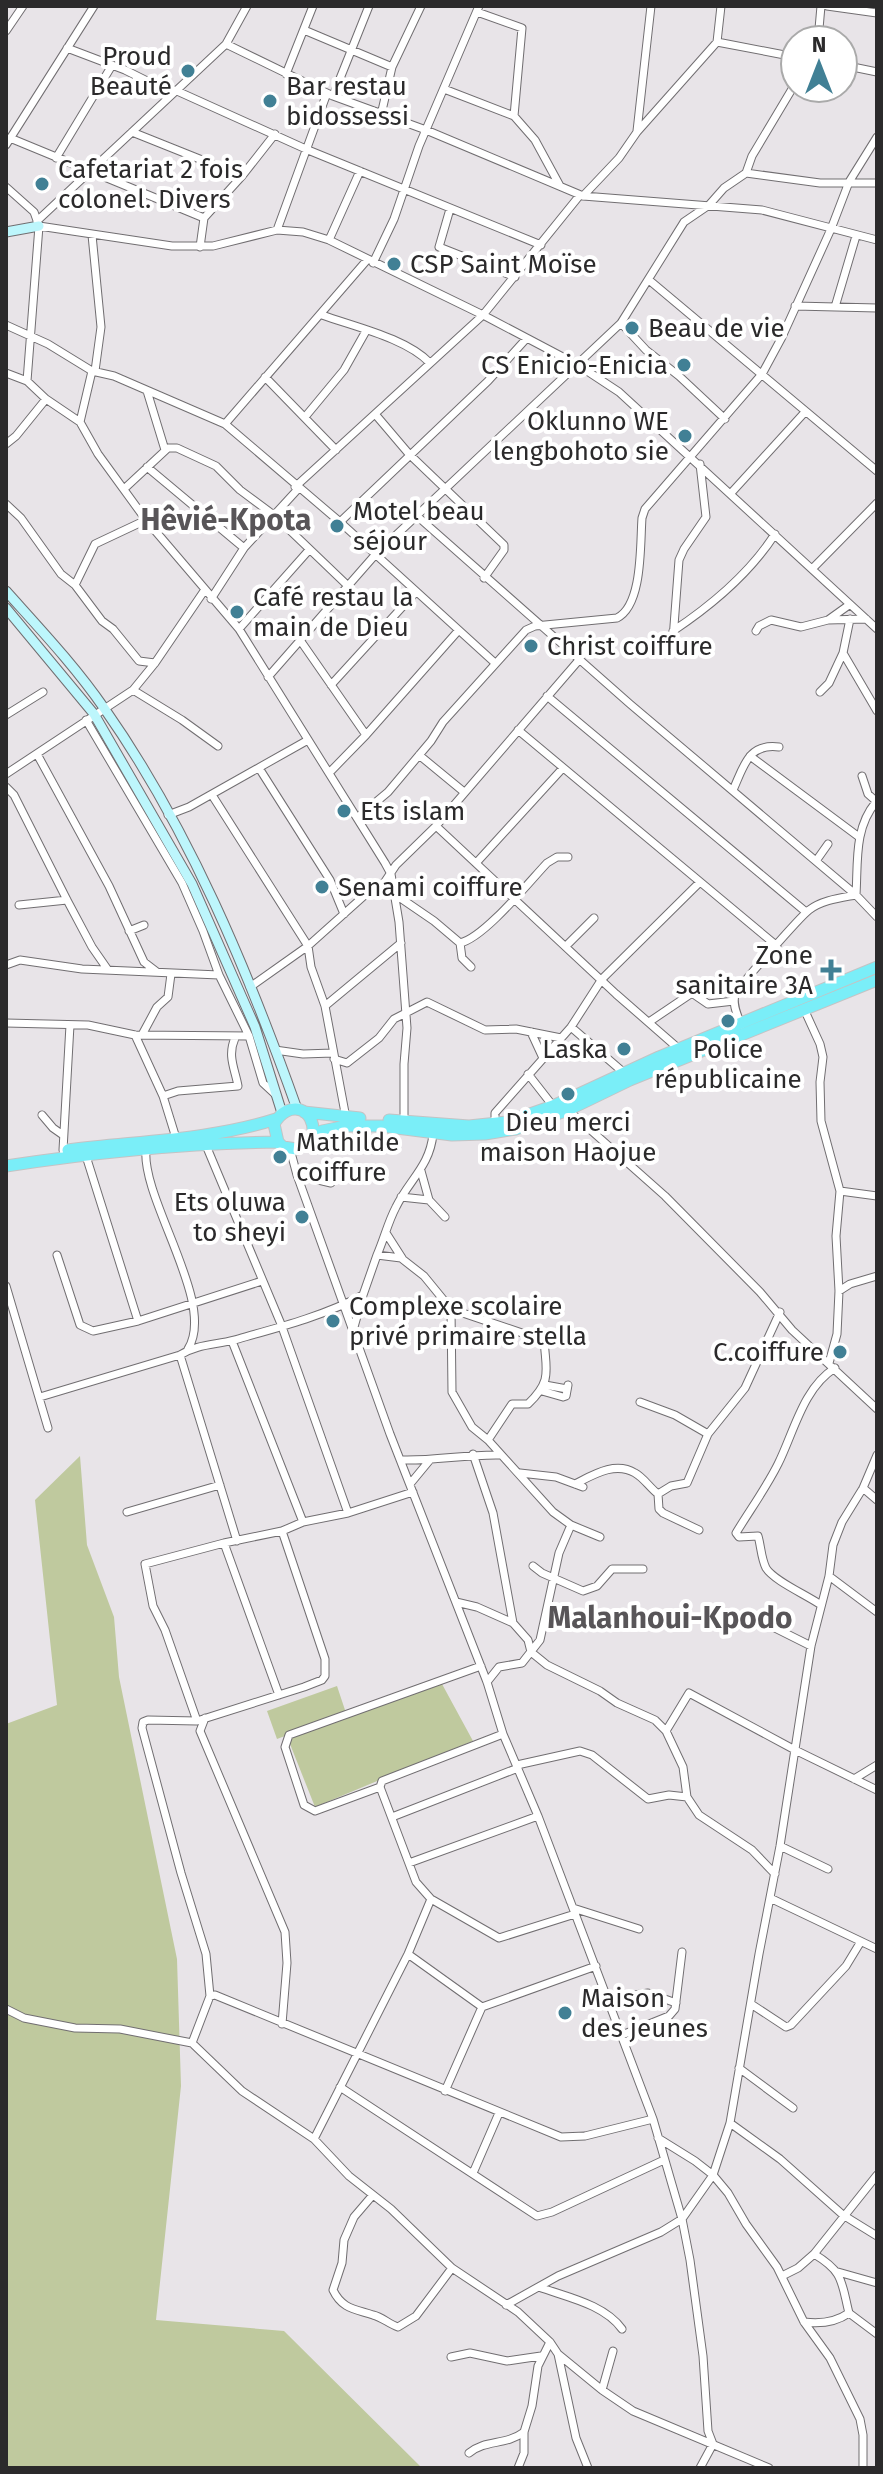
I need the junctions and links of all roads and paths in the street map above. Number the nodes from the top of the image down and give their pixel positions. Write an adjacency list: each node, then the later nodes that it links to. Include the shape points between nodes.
1 (23, 6): 15 (street)
2 (82, 6): 11 (street)
3 (247, 6): 17 (street)
4 (313, 6): 14 (street)
5 (369, 6): 19 (street)
6 (421, 6): 22 (street)
7 (651, 6): 32 (street)
8 (721, 6): 16 (street)
9 (827, 6): 10 (street)
10 (836, 7): 13 (street)
11 (92, 8): 18 (street)
12 (478, 9): 24 (street); 29 (street, via 522,28)
13 (877, 13)
14 (304, 30): 19 (street); 23 (street)
15 (6, 31)
16 (717, 42): 20 (street); 32 (street)
17 (226, 44): 23 (street); 25 (street)
18 (67, 48): 21 (street); 35 (street)
19 (351, 49): 22 (street); 26 (street)
20 (779, 54)
21 (111, 67): 25 (street); 37 (street)
22 (392, 67): 28 (street)
23 (286, 74): 26 (street)
24 (444, 89): 29 (street); 30 (street)
25 (177, 91): 31 (street); 33 (street)
26 (330, 94): 28 (street); 36 (street)
27 (783, 104): 40 (street)
28 (381, 115): 30 (street)
29 (514, 116): 44 (street, via 535,140)
30 (426, 130): 44 (street); 46 (street)
31 (132, 132): 39 (street); 41 (street)
32 (637, 132): 47 (street)
33 (275, 134): 36 (street); 41 (street)
34 (877, 137): 42 (street)
35 (8, 142): 37 (street)
36 (308, 150): 38 (street); 53 (street)
37 (56, 158): 39 (street)
38 (360, 171): 46 (street); 57 (street)
39 (89, 172): 50 (street); 51 (street)
40 (746, 173): 42 (street); 48 (street)
41 (242, 176): 50 (street)
42 (849, 182): 43 (street); 52 (street)
43 (877, 183)
44 (560, 186): 47 (street)
45 (6, 187): 51 (street, via 34,212)
46 (405, 189): 49 (street); 61 (street)
47 (582, 196): 48 (street); 59 (street)
48 (709, 205): 52 (street, via 762,210); 63 (street, via 684,222)
49 (450, 209): 59 (street); 62 (street, via 439,247)
50 (204, 218): 60 (street)
51 (38, 223): 54 (main road); 55 (street); 72 (street)
52 (831, 229): 56 (street); 64 (street)
53 (277, 230): 57 (street); 60 (street)
54 (6, 232)
55 (92, 235): 60 (street); 76 (street, via 101,327)
56 (856, 236): 58 (street); 65 (street)
57 (329, 240): 61 (street)
58 (877, 240)
59 (541, 245): 62 (street)
60 (200, 247)
61 (370, 261): 67 (street); 68 (street)
62 (515, 277): 68 (street)
63 (649, 280): 69 (street); 78 (street)
64 (795, 306): 65 (street); 78 (street)
65 (835, 307): 66 (street)
66 (877, 308)
67 (322, 315): 71 (street); 79 (street)
68 (483, 315): 73 (street); 74 (street)
69 (621, 323): 75 (street); 86 (street)
70 (6, 325): 72 (street)
71 (366, 331): 74 (street, via 413,350); 85 (street, via 344,370)
72 (30, 337): 76 (street); 80 (street)
73 (526, 339): 75 (street); 92 (street)
74 (430, 363): 84 (street)
75 (578, 365): 93 (street, via 626,397); 98 (street)
76 (94, 371): 81 (street); 87 (street)
77 (6, 373): 80 (street)
78 (762, 374): 83 (street); 86 (street)
79 (265, 377): 85 (street); 88 (street)
80 (27, 381): 82 (street)
81 (147, 391): 88 (street); 90 (street)
82 (46, 399): 87 (street); 89 (street)
83 (805, 412): 96 (street); 100 (street)
84 (375, 414): 91 (street); 92 (street)
85 (305, 417): 91 (street)
86 (725, 419): 93 (street)
87 (80, 422): 99 (street)
88 (225, 424): 97 (street)
89 (6, 444)
90 (165, 450): 95 (street); 103 (street, via 177,448 212,464)
91 (336, 450): 97 (street)
92 (409, 454): 98 (street); 106 (street)
93 (692, 457): 94 (street); 124 (street, via 643,514 636,590 627,611 617,618)
94 (700, 464): 100 (street); 129 (street, via 706,517 679,560)
95 (147, 467): 99 (street); 108 (street)
96 (876, 468)
97 (297, 488): 103 (street); 106 (street)
98 (447, 488): 104 (street); 112 (street, via 504,545)
99 (124, 489): 105 (street)
100 (732, 492): 107 (street)
101 (877, 503): 111 (street)
102 (6, 504): 113 (street)
103 (275, 516): 108 (street); 109 (street)
104 (417, 516): 110 (street); 112 (street)
105 (146, 520): 113 (street, via 95,544); 116 (street)
106 (340, 522): 110 (street)
107 (775, 534): 111 (street); 129 (street, via 744,573)
108 (244, 548): 118 (street)
109 (309, 550): 114 (street); 125 (street)
110 (375, 555): 114 (street); 117 (street)
111 (813, 568): 119 (street)
112 (484, 578): 124 (street)
113 (75, 585): 134 (street)
114 (347, 585): 130 (street)
115 (6, 591): 144 (main road)
116 (204, 591): 118 (street); 135 (street)
117 (415, 593): 127 (street); 139 (street)
118 (211, 599): 125 (street)
119 (849, 605): 122 (street); 123 (street)
120 (6, 608): 147 (main road)
121 (850, 619): 122 (street); 123 (street); 132 (street)
122 (866, 619): 126 (street)
123 (828, 620): 128 (street, via 801,627 771,620)
124 (540, 626): 133 (street); 136 (street, via 526,630)
125 (239, 629): 137 (street)
126 (877, 629)
127 (458, 631): 136 (street); 149 (street)
128 (756, 631)
129 (673, 632): 131 (street)
130 (300, 640): 137 (street); 139 (street)
131 (672, 652)
132 (843, 653): 142 (street); 145 (street)
133 (579, 660): 143 (street); 162 (street)
134 (139, 661): 135 (street); 138 (street)
135 (155, 663): 138 (street)
136 (495, 663): 154 (street)
137 (268, 677): 150 (street)
138 (141, 679): 140 (street)
139 (331, 685): 149 (street)
140 (133, 690): 144 (street); 151 (street)
141 (43, 692): 146 (street)
142 (820, 692)
143 (547, 696): 148 (street); 181 (street)
144 (105, 709): 147 (street); 166 (main road)
145 (877, 711)
146 (6, 715)
147 (90, 717): 153 (street); 198 (street, via 182,883); 225 (main road, via 192,884 255,1027)
148 (518, 730): 157 (street); 163 (street)
149 (366, 735): 158 (street)
150 (308, 740): 156 (street); 158 (street)
151 (218, 746)
152 (779, 747): 155 (street, via 765,745)
153 (37, 754): 159 (street); 186 (street)
154 (419, 755): 163 (street); 167 (street)
155 (750, 756): 162 (street); 169 (street)
156 (259, 768): 164 (street); 182 (street, via 330,880)
157 (562, 769): 173 (street); 175 (street)
158 (330, 772): 167 (street)
159 (6, 774)
160 (862, 776): 165 (street)
161 (6, 787): 179 (street)
162 (733, 790): 172 (street)
163 (464, 792): 168 (street)
164 (212, 795): 166 (street); 189 (street)
165 (876, 802): 169 (street)
166 (168, 815): 201 (main road, via 200,871)
167 (357, 818): 174 (street)
168 (436, 826): 173 (street); 174 (street)
169 (859, 837): 177 (street)
170 (828, 844): 172 (street)
171 (568, 857): 178 (street, via 547,863)
172 (816, 861): 177 (street)
173 (477, 862): 178 (street)
174 (391, 874): 176 (street); 182 (street)
175 (700, 882): 191 (street); 199 (street)
176 (396, 895): 187 (street); 188 (street)
177 (856, 895): 181 (street); 183 (street)
178 (514, 898): 188 (street, via 470,940); 190 (street)
179 (67, 900): 180 (street); 195 (street)
180 (19, 905)
181 (806, 912): 191 (street)
182 (344, 914): 189 (street)
183 (877, 917)
184 (594, 918): 190 (street)
185 (144, 925): 186 (street)
186 (129, 931): 196 (street, via 144,962)
187 (401, 943): 203 (street); 205 (street)
188 (460, 943): 193 (street, via 462,958)
189 (308, 946): 201 (street); 203 (street)
190 (566, 946): 199 (street)
191 (777, 946): 202 (street, via 740,986)
192 (6, 965): 195 (street, via 20,960)
193 (471, 967)
194 (877, 967): 209 (main road)
195 (108, 970): 196 (street)
196 (157, 972): 197 (street)
197 (171, 974): 198 (street); 212 (street, via 168,997)
198 (219, 975): 213 (street)
199 (602, 979): 206 (street); 210 (street)
200 (877, 980): 204 (main road)
201 (250, 987): 217 (main road)
202 (734, 1001): 206 (street, via 708,1004 689,994); 209 (street)
203 (325, 1006): 218 (street)
204 (804, 1009): 228 (main road); 249 (street, via 823,1057 821,1121)
205 (404, 1014): 211 (street, via 427,1002 485,1030); 220 (street); 232 (street)
206 (649, 1022): 216 (street)
207 (6, 1023): 208 (street)
208 (70, 1025): 212 (street); 235 (street)
209 (741, 1025): 216 (main road)
210 (571, 1027): 215 (street); 221 (street)
211 (531, 1032): 215 (street); 219 (street)
212 (139, 1034): 214 (street); 224 (street)
213 (249, 1036): 214 (street); 225 (street, via 263,1083)
214 (235, 1038): 224 (street, via 231,1067 238,1086)
215 (561, 1038): 219 (street)
216 (679, 1049): 221 (main road)
217 (275, 1050): 218 (street); 227 (main road)
218 (334, 1056): 220 (street); 222 (street)
219 (543, 1058): 223 (street)
220 (347, 1063): 222 (street)
221 (623, 1072): 226 (main road)
222 (337, 1073): 231 (street)
223 (528, 1074): 226 (street); 233 (street, via 495,1113)
224 (163, 1096): 237 (street)
225 (277, 1096): 230 (main road)
226 (553, 1106): 233 (main road)
227 (300, 1110): 230 (main road); 231 (main road); 236 (main road, via 313,1122)
228 (568, 1110): 234 (main road, via 498,1133); 266 (street, via 665,1196)
229 (42, 1115): 235 (street)
230 (279, 1116): 237 (main road, via 251,1127); 238 (main road, via 273,1129)
231 (346, 1118): 232 (main road)
232 (404, 1121): 233 (main road)
233 (495, 1124)
234 (433, 1134): 236 (main road, via 346,1126); 246 (street)
235 (63, 1135): 242 (street)
236 (313, 1136): 241 (main road, via 304,1147)
237 (176, 1138): 242 (main road)
238 (278, 1142): 239 (main road); 241 (main road)
239 (205, 1143): 240 (main road); 259 (street)
240 (146, 1149): 243 (main road); 263 (street, via 148,1171)
241 (290, 1149): 247 (street)
242 (63, 1150): 244 (main road)
243 (86, 1156): 245 (main road); 267 (street)
244 (6, 1158)
245 (6, 1166)
246 (421, 1171): 251 (street); 252 (street)
247 (297, 1175): 248 (street); 264 (street)
248 (331, 1183)
249 (840, 1191): 250 (street); 261 (street)
250 (877, 1196)
251 (401, 1197): 252 (street); 254 (street)
252 (429, 1200): 253 (street)
253 (445, 1217)
254 (386, 1233): 256 (street); 257 (street)
255 (57, 1255): 267 (street, via 85,1330)
256 (377, 1255): 257 (street); 262 (street)
257 (403, 1260): 265 (street)
258 (877, 1276): 261 (street)
259 (262, 1281): 263 (street); 268 (street)
260 (6, 1286): 278 (street)
261 (839, 1291): 275 (street)
262 (363, 1295): 264 (street); 269 (street)
263 (191, 1304): 267 (street); 273 (street)
264 (344, 1305): 268 (street); 269 (street)
265 (451, 1309): 277 (street, via 544,1336); 283 (street, via 452,1392 472,1427)
266 (780, 1312): 270 (street); 271 (street)
267 (138, 1321)
268 (281, 1324): 272 (street); 296 (street)
269 (354, 1327): 287 (street)
270 (792, 1330): 271 (street); 275 (street)
271 (771, 1332): 282 (street, via 745,1388)
272 (232, 1341): 273 (street); 297 (street)
273 (197, 1344): 274 (street)
274 (184, 1352): 278 (street); 290 (street)
275 (832, 1366): 280 (street); 309 (street, via 809,1397 777,1466 736,1533 758,1536 772,1575)
276 (568, 1387): 277 (street)
277 (544, 1388): 283 (street, via 526,1405 512,1404)
278 (40, 1397): 281 (street)
279 (640, 1402): 282 (street)
280 (877, 1409)
281 (48, 1428)
282 (708, 1434): 293 (street, via 687,1483)
283 (488, 1440): 285 (street)
284 (473, 1454): 285 (street); 288 (street); 312 (street, via 493,1513)
285 (501, 1455): 289 (street)
286 (877, 1455): 292 (street)
287 (402, 1460): 288 (street); 291 (street)
288 (429, 1461): 291 (street)
289 (520, 1473): 293 (street, via 579,1485 599,1472 620,1469 636,1473); 298 (street)
290 (220, 1485): 295 (street); 302 (street)
291 (411, 1488): 296 (street); 308 (street)
292 (863, 1488): 294 (street); 306 (street, via 835,1536)
293 (658, 1494): 299 (street, via 663,1513)
294 (877, 1500)
295 (127, 1512)
296 (348, 1513): 297 (street)
297 (303, 1522): 300 (street)
298 (571, 1525): 301 (street); 307 (street)
299 (699, 1530)
300 (282, 1531): 302 (street); 317 (street, via 326,1671 322,1680)
301 (600, 1537)
302 (237, 1541): 303 (street)
303 (224, 1543): 317 (street); 318 (street, via 145,1564 153,1606)
304 (533, 1566): 307 (street)
305 (643, 1569): 307 (street, via 612,1569 597,1586 583,1591)
306 (829, 1576): 309 (street); 310 (street)
307 (555, 1578): 314 (street, via 540,1640)
308 (456, 1602): 312 (street); 315 (street)
309 (821, 1605): 313 (street)
310 (877, 1612)
311 (747, 1614): 313 (street)
312 (513, 1623): 314 (street)
313 (811, 1646): 323 (street)
314 (531, 1652): 316 (street, via 522,1663 499,1667); 321 (street)
315 (481, 1666): 316 (street); 329 (street, via 286,1740 309,1809)
316 (487, 1682): 322 (street)
317 (279, 1695): 318 (street)
318 (201, 1720): 319 (street); 320 (street)
319 (180, 1721): 320 (street); 347 (street, via 148,1720 142,1728 206,1954)
320 (200, 1731): 353 (street, via 285,1932)
321 (666, 1731): 323 (street, via 689,1693); 331 (street, via 683,1767)
322 (503, 1734): 325 (street); 329 (street, via 382,1781)
323 (795, 1750): 327 (street); 334 (street)
324 (877, 1765): 327 (street)
325 (518, 1766): 331 (street, via 580,1751 648,1799); 332 (street); 333 (street)
326 (877, 1777): 328 (street)
327 (854, 1779): 328 (street)
328 (868, 1785): 330 (street)
329 (380, 1787): 333 (street)
330 (877, 1790)
331 (687, 1797): 337 (street, via 699,1815 752,1850)
332 (538, 1816): 335 (street); 340 (street)
333 (392, 1817): 335 (street)
334 (780, 1846): 336 (street); 337 (street)
335 (409, 1863): 339 (street)
336 (828, 1869)
337 (775, 1874): 338 (street)
338 (770, 1898): 342 (street); 350 (street)
339 (431, 1899): 340 (street, via 499,1938); 345 (street)
340 (574, 1911): 341 (street); 346 (street)
341 (639, 1929)
342 (860, 1943): 343 (street); 350 (street, via 846,1966 791,2025 780,2025)
343 (877, 1949)
344 (682, 1952): 349 (street)
345 (408, 1954): 351 (street); 356 (street)
346 (596, 1966): 348 (street); 351 (street)
347 (210, 1996): 353 (street); 355 (street)
348 (609, 1999): 349 (street, via 648,1993); 354 (street)
349 (676, 2003): 354 (street, via 669,2016)
350 (751, 2004): 357 (street)
351 (482, 2007): 359 (street)
352 (6, 2009): 355 (street, via 75,2028 120,2029)
353 (282, 2024): 356 (street)
354 (622, 2035): 362 (street)
355 (192, 2043): 365 (street, via 242,2091)
356 (357, 2055): 358 (street); 359 (street)
357 (739, 2068): 360 (street); 363 (street)
358 (340, 2087): 365 (street); 369 (street)
359 (445, 2091): 361 (street)
360 (793, 2108)
361 (499, 2113): 362 (street, via 570,2138); 369 (street)
362 (653, 2119): 364 (street)
363 (730, 2123): 366 (street); 373 (street)
364 (658, 2138): 367 (street); 368 (street)
365 (314, 2139): 372 (street)
366 (719, 2159): 368 (street); 370 (street)
367 (664, 2160): 369 (street, via 542,2216); 374 (street)
368 (702, 2166): 370 (street)
369 (473, 2173)
370 (713, 2175): 374 (street); 379 (street)
371 (877, 2175): 373 (street)
372 (372, 2196): 377 (street); 377 (street, via 344,2240 333,2290 341,2303 398,2327 416,2316)
373 (843, 2215): 375 (street); 376 (street)
374 (682, 2219): 381 (street); 393 (street, via 701,2335)
375 (877, 2236)
376 (814, 2254): 378 (street); 379 (street)
377 (452, 2268): 382 (street)
378 (838, 2272): 380 (street); 383 (street)
379 (782, 2276): 384 (street)
380 (877, 2283)
381 (539, 2287): 382 (street); 385 (street, via 601,2311)
382 (506, 2305): 387 (street)
383 (849, 2313): 384 (street); 386 (street)
384 (804, 2322): 402 (street, via 830,2358 860,2419)
385 (622, 2329)
386 (877, 2334)
387 (550, 2342): 389 (street); 390 (street)
388 (613, 2351): 392 (street)
389 (558, 2354): 392 (street); 399 (street)
390 (541, 2356): 391 (street, via 507,2361 470,2353); 394 (street)
391 (451, 2357)
392 (602, 2390): 395 (street, via 633,2411)
393 (708, 2431): 395 (street); 396 (street)
394 (524, 2432): 397 (street); 398 (street)
395 (699, 2438): 396 (street)
396 (713, 2444): 400 (street); 401 (street)
397 (469, 2453)
398 (518, 2468)
399 (588, 2468)
400 (701, 2468)
401 (769, 2468)
402 (863, 2468)

